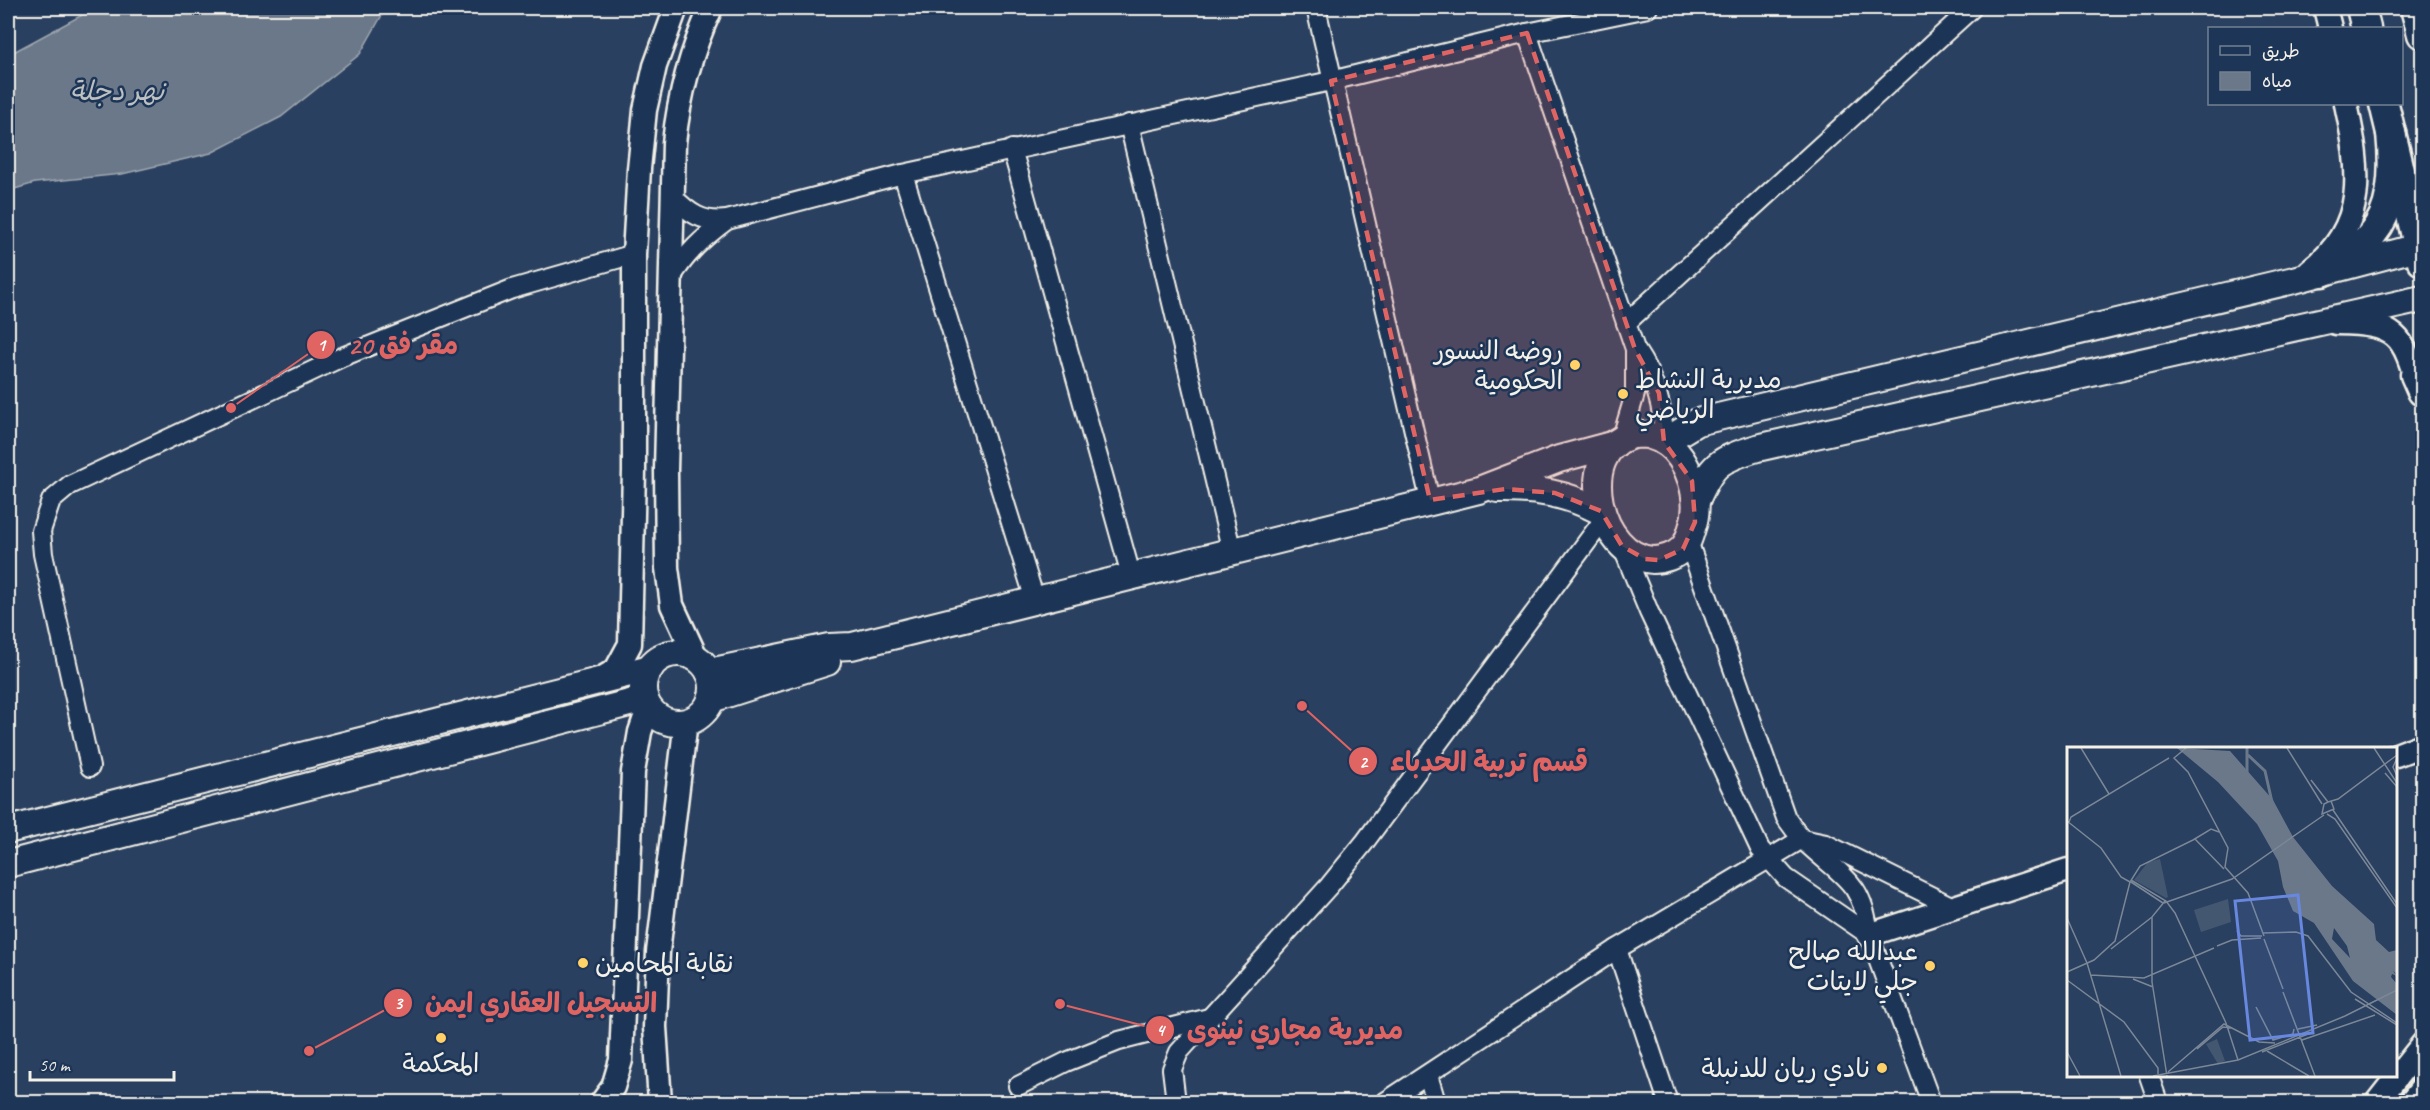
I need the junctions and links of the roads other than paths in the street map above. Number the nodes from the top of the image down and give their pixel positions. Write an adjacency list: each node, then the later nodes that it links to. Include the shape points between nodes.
1 (676, 8): 18 (street, via 655,66)
2 (711, 8): 19 (street, via 687,71)
3 (1316, 8): 13 (street)
4 (1648, 8): 11 (street)
5 (1972, 8): 31 (street)
6 (2325, 8): 9 (street)
7 (2361, 8): 10 (main road)
8 (2415, 8): 12 (main road)
9 (2330, 27)
10 (2366, 27)
11 (1527, 33): 13 (street); 31 (street)
12 (2422, 34)
13 (1331, 81): 16 (street); 40 (street)
14 (2346, 105): 28 (street, via 2356,160 2353,213 2342,238 2325,260)
15 (2384, 105): 17 (main road)
16 (1129, 124): 20 (street); 45 (street)
17 (2391, 133): 24 (main road); 26 (main road, via 2392,192 2383,219 2367,243 2347,260)
18 (642, 140): 19 (street); 25 (street)
19 (674, 143): 22 (street)
20 (1012, 148): 21 (street); 46 (street)
21 (903, 174): 23 (street); 47 (street)
22 (672, 196): 23 (street, via 692,215); 27 (street)
23 (727, 220): 27 (street, via 691,250)
24 (2421, 251): 26 (main road)
25 (634, 254): 38 (street); 57 (street, via 512,289 342,357 70,485 51,501 41,531 43,554)
26 (2322, 273): 28 (main road)
27 (670, 280): 37 (street)
28 (2289, 281): 36 (main road, via 1697,422)
29 (2422, 299): 30 (main road)
30 (2325, 322): 33 (street, via 2368,324 2394,333 2409,354); 41 (main road, via 1757,448 1726,458 1707,477)
31 (1626, 323): 32 (street)
32 (1635, 349): 35 (street, via 1635,394); 36 (street, via 1659,393)
33 (2419, 383): 34 (street)
34 (2422, 402)
35 (1618, 442): 36 (main road, via 1630,436 1648,435); 39 (main road, via 1559,459); 42 (main road, via 1604,458 1599,476)
36 (1664, 442): 41 (main road, via 1683,463)
37 (666, 470): 38 (street); 49 (street, via 669,593 676,616)
38 (634, 471): 51 (street, via 630,644 616,670)
39 (1479, 490): 40 (main road); 42 (main road, via 1530,489 1555,493 1579,500)
40 (1430, 500): 45 (main road)
41 (1696, 501): 43 (main road, via 1695,522)
42 (1603, 515): 44 (main road); 66 (street, via 1364,843)
43 (1688, 541): 44 (main road, via 1683,549 1659,560 1645,559); 59 (street, via 1786,818)
44 (1622, 546): 60 (street, via 1649,612)
45 (1232, 552): 46 (main road)
46 (1131, 575): 47 (main road)
47 (1035, 600): 48 (main road)
48 (852, 646): 49 (main road); 52 (main road, via 833,660)
49 (703, 666): 50 (main road, via 690,655 672,654); 52 (main road, via 713,690)
50 (650, 668): 51 (main road); 53 (main road, via 644,683)
51 (596, 682): 58 (main road)
52 (711, 699): 54 (main road, via 701,713)
53 (647, 703): 54 (main road, via 661,718); 61 (main road); 72 (street, via 633,772 621,1060 613,1087)
54 (686, 722): 73 (street, via 658,952 655,1027)
55 (2422, 745): 56 (street)
56 (2397, 755)
57 (90, 767)
58 (8, 830)
59 (1802, 839): 60 (street); 63 (street, via 1826,844); 64 (street, via 1852,885 1867,915)
60 (1768, 860): 64 (street, via 1786,879); 65 (street)
61 (8, 864)
62 (2067, 870): 63 (street)
63 (1953, 907): 64 (street)
64 (1869, 934): 78 (street)
65 (1617, 950): 68 (street); 77 (street)
66 (1209, 1018): 70 (street, via 1119,1041); 74 (street, via 1179,1052 1172,1069)
67 (2422, 1046): 80 (street)
68 (1428, 1075): 75 (street); 76 (street)
69 (2149, 1077): 79 (street)
70 (1018, 1086)
71 (2422, 1088): 81 (street)
72 (602, 1102)
73 (660, 1102)
74 (1176, 1102)
75 (1385, 1102)
76 (1436, 1102)
77 (1668, 1102)
78 (1931, 1102)
79 (2158, 1102)
80 (2377, 1102)
81 (2410, 1102)

